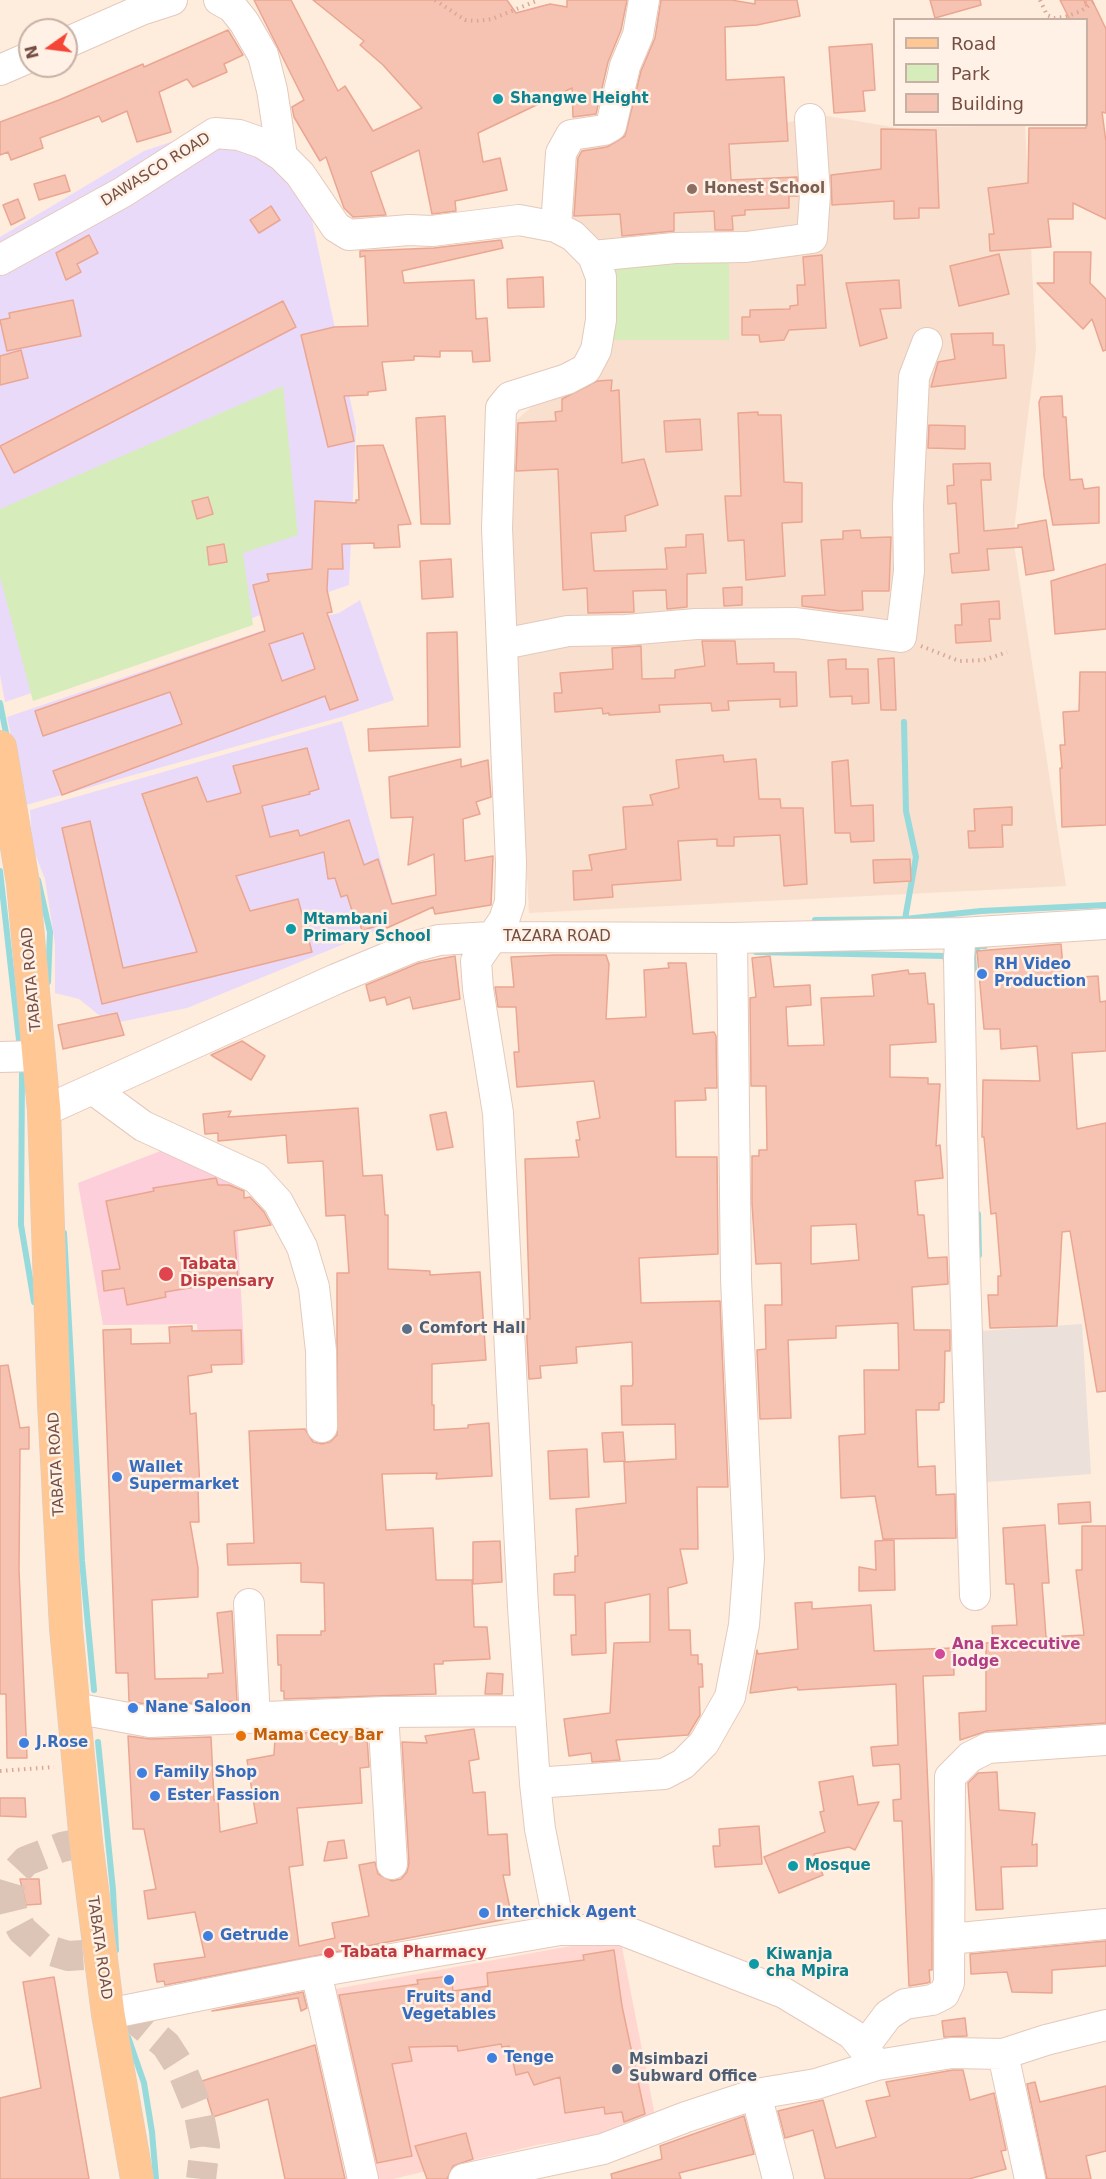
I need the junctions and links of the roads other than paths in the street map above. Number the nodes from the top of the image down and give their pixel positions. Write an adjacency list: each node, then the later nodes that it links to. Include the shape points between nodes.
1 (172, 0): 4 (street)
2 (219, 0): 8 (street, via 232,7 244,22 262,55 276,109)
3 (644, 0): 9 (street, via 638,35 625,66 611,126 571,135 561,153)
4 (78, 38)
5 (18, 62): 6 (street)
6 (0, 69)
7 (810, 119): 10 (street, via 815,194 812,238 746,247 675,248)
8 (282, 156): 9 (street, DAWASCO ROAD, via 300,174 336,227 349,236 519,220); 11 (street, DAWASCO ROAD, via 239,135 215,134 123,192)
9 (556, 227): 10 (street, DAWASCO ROAD, via 573,236)
10 (592, 256): 13 (street, via 601,277 601,320 596,350 586,369 510,397 501,408 497,528)
11 (0, 260)
12 (927, 343): 13 (street, via 914,376 909,571 902,637 796,623 696,624 568,631)
13 (503, 644): 17 (street, via 510,902 504,920)
14 (0, 747): 19 (main road, TABATA ROAD, via 23,883)
15 (1106, 924): 16 (street, TAZARA ROAD)
16 (961, 933): 18 (street, TAZARA ROAD); 24 (street)
17 (491, 937): 18 (street, TAZARA ROAD); 21 (street, TAZARA ROAD, via 439,940 413,947); 27 (street, via 476,961 498,1113)
18 (732, 938): 31 (street, via 736,1279 749,1558 744,1625 730,1697 704,1743 683,1764 664,1774)
19 (39, 1056): 20 (street); 22 (main road, TABATA ROAD)
20 (0, 1058)
21 (94, 1090): 22 (street, TAZARA ROAD); 23 (street, via 143,1126 255,1178 278,1202 302,1247 314,1287 321,1351)
22 (44, 1112): 26 (main road, TABATA ROAD, via 54,1404)
23 (322, 1427)
24 (975, 1595)
25 (249, 1604): 29 (street)
26 (74, 1708): 29 (street, via 150,1722); 37 (main road, TABATA ROAD)
27 (530, 1711): 28 (street); 31 (street)
28 (383, 1712): 29 (street); 32 (street)
29 (255, 1718)
30 (1106, 1740): 35 (street, via 988,1748 970,1757 950,1777)
31 (535, 1783): 34 (street)
32 (392, 1864)
33 (1106, 1924): 35 (street)
34 (560, 1930): 36 (street); 40 (street, via 622,1930 784,1993 852,2034)
35 (949, 1939): 40 (street, via 949,1983 945,1994 932,2001 904,2004 888,2015)
36 (316, 1972): 37 (street); 44 (street)
37 (108, 2014): 43 (main road, TABATA ROAD)
38 (1106, 2025): 39 (street)
39 (1003, 2054): 40 (street); 47 (street)
40 (871, 2056): 41 (street, via 816,2084)
41 (756, 2094): 42 (street); 46 (street)
42 (537, 2171): 45 (street)
43 (137, 2179)
44 (363, 2179)
45 (464, 2179)
46 (778, 2179)
47 (1030, 2179)

